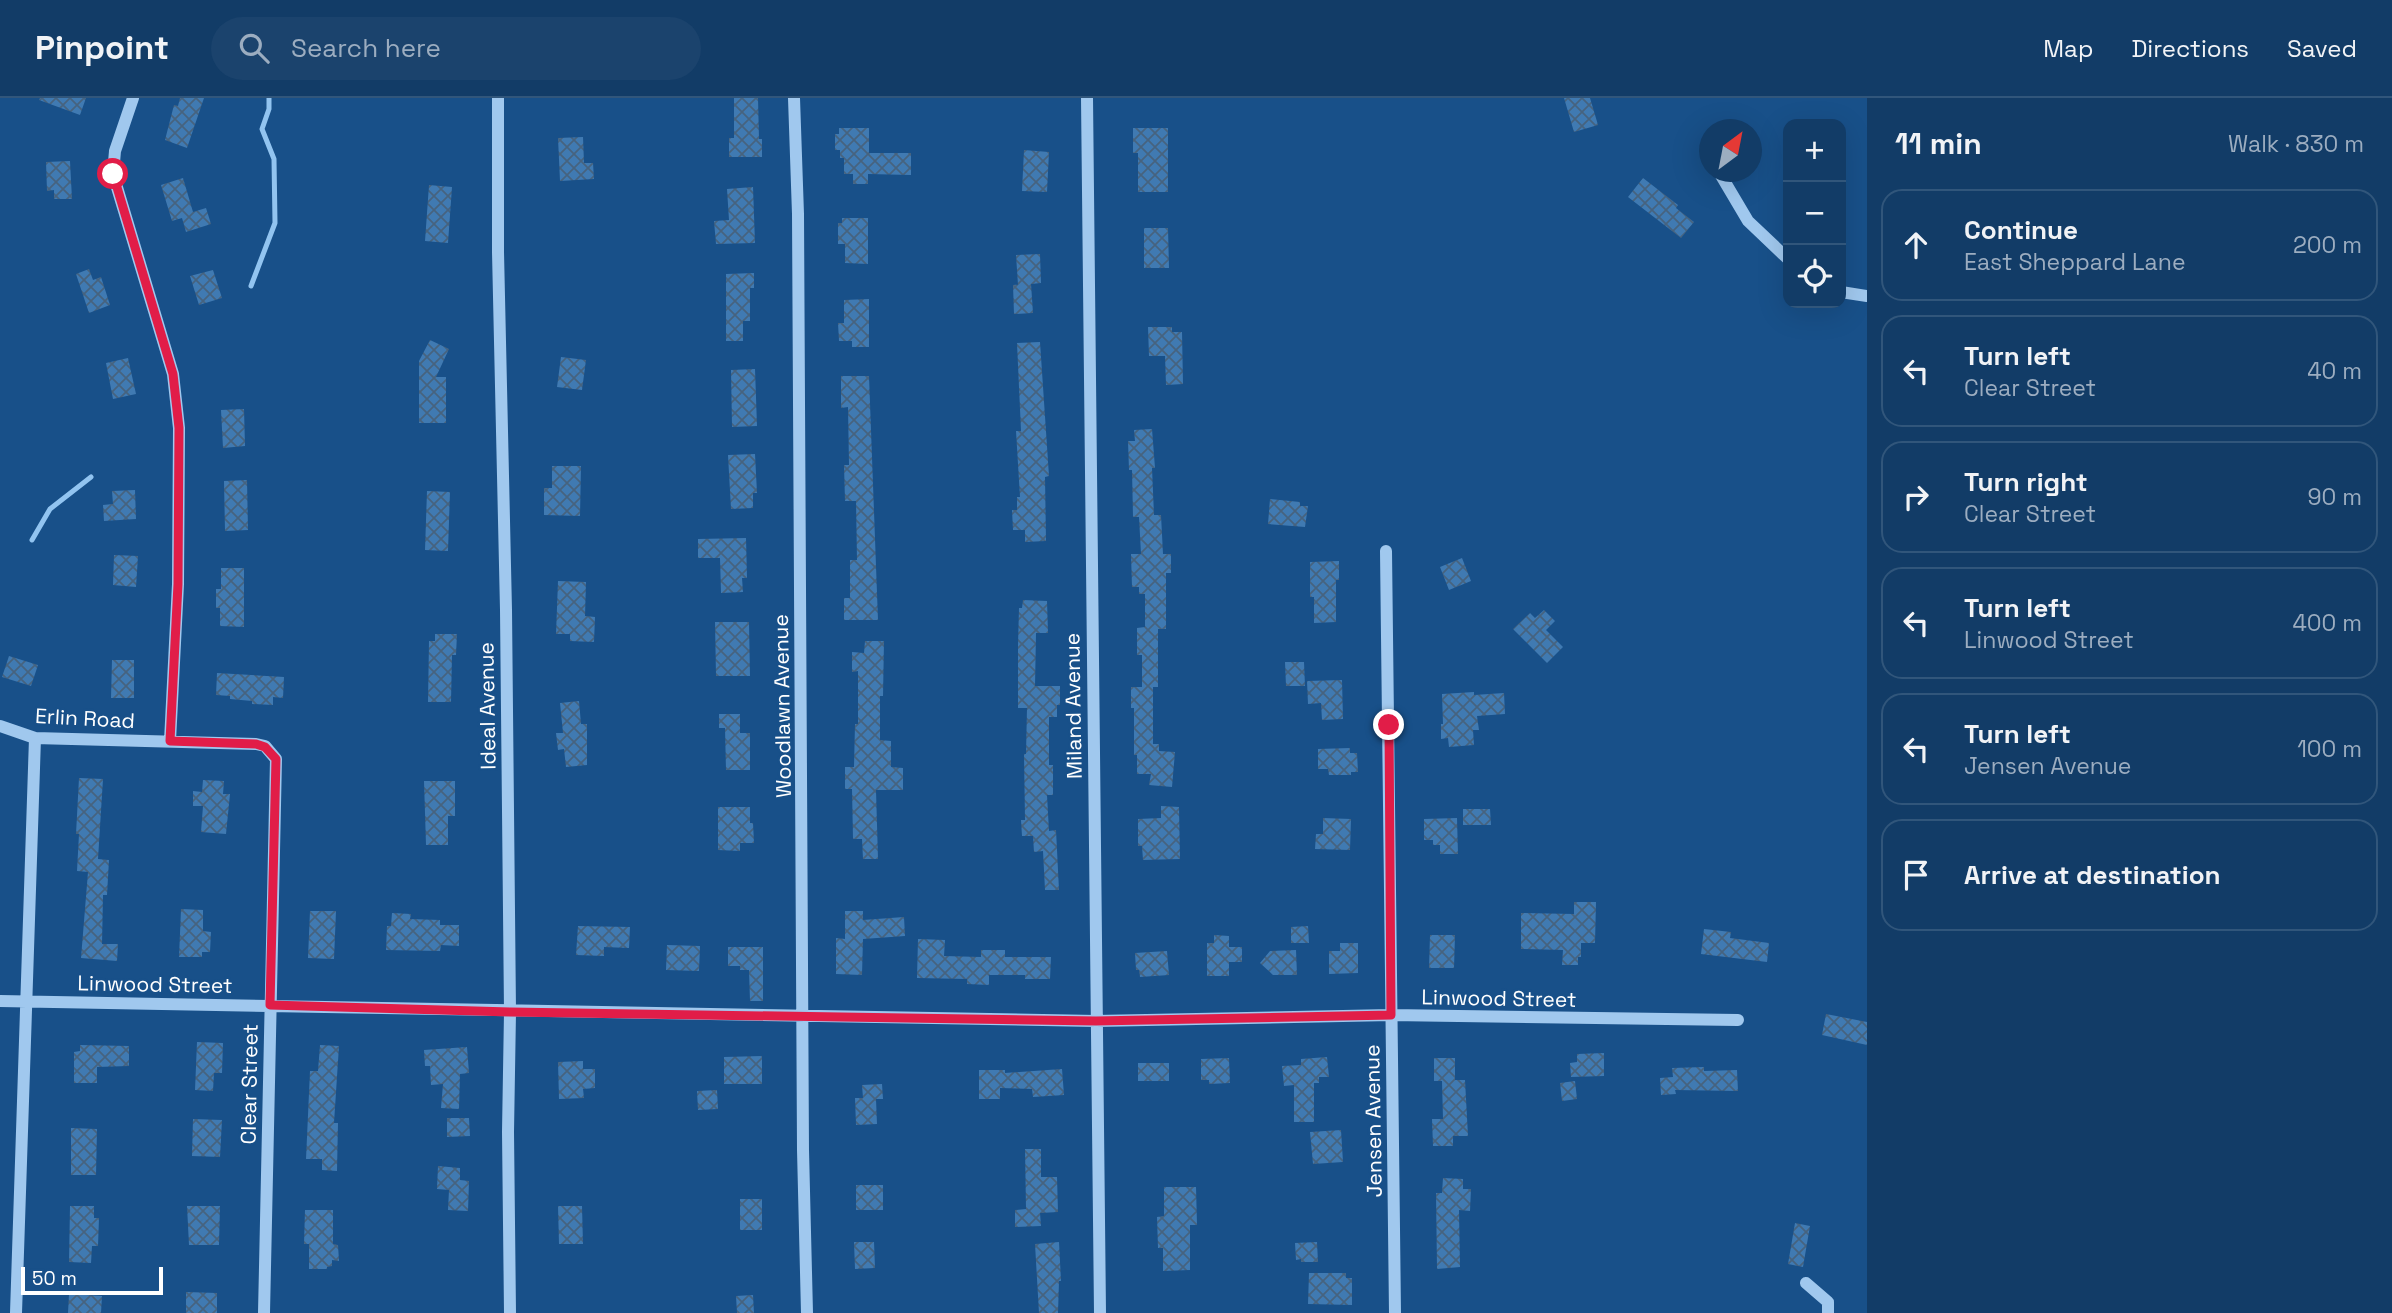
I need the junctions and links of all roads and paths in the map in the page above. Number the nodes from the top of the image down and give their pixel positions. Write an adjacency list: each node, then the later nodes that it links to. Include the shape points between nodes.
1 (133, 98): 12 (street, via 115,150 113,174 173,374 179,428)
2 (498, 98): 16 (street, Ideal Avenue)
3 (794, 98): 17 (street, Woodlawn Avenue)
4 (1087, 98): 20 (street, Miland Avenue)
5 (1725, 182): 6 (street, via 1748,221)
6 (1783, 254)
7 (1846, 293): 8 (street)
8 (1867, 296)
9 (1386, 551): 18 (street, Jensen Avenue)
10 (0, 726): 11 (street, Erlin Road)
11 (35, 738): 12 (street, Erlin Road); 14 (street)
12 (170, 741): 15 (street, Clear Street, via 256,744 276,759)
13 (0, 1001): 14 (street, Linwood Street)
14 (26, 1002): 15 (street, Linwood Street); 22 (street)
15 (270, 1005): 16 (street, Linwood Street); 23 (street, Clear Street)
16 (510, 1012): 17 (street, Linwood Street); 24 (street, Ideal Avenue)
17 (803, 1015): 20 (street, Linwood Street); 25 (street, Woodlawn Avenue)
18 (1391, 1015): 19 (street, Linwood Street); 20 (street, Linwood Street); 27 (street, Jensen Avenue)
19 (1738, 1020)
20 (1096, 1021): 26 (street, Miland Avenue)
21 (1806, 1283): 28 (street, via 1828,1303)
22 (16, 1313)
23 (264, 1313)
24 (510, 1313)
25 (807, 1313)
26 (1100, 1313)
27 (1395, 1313)
28 (1828, 1313)

